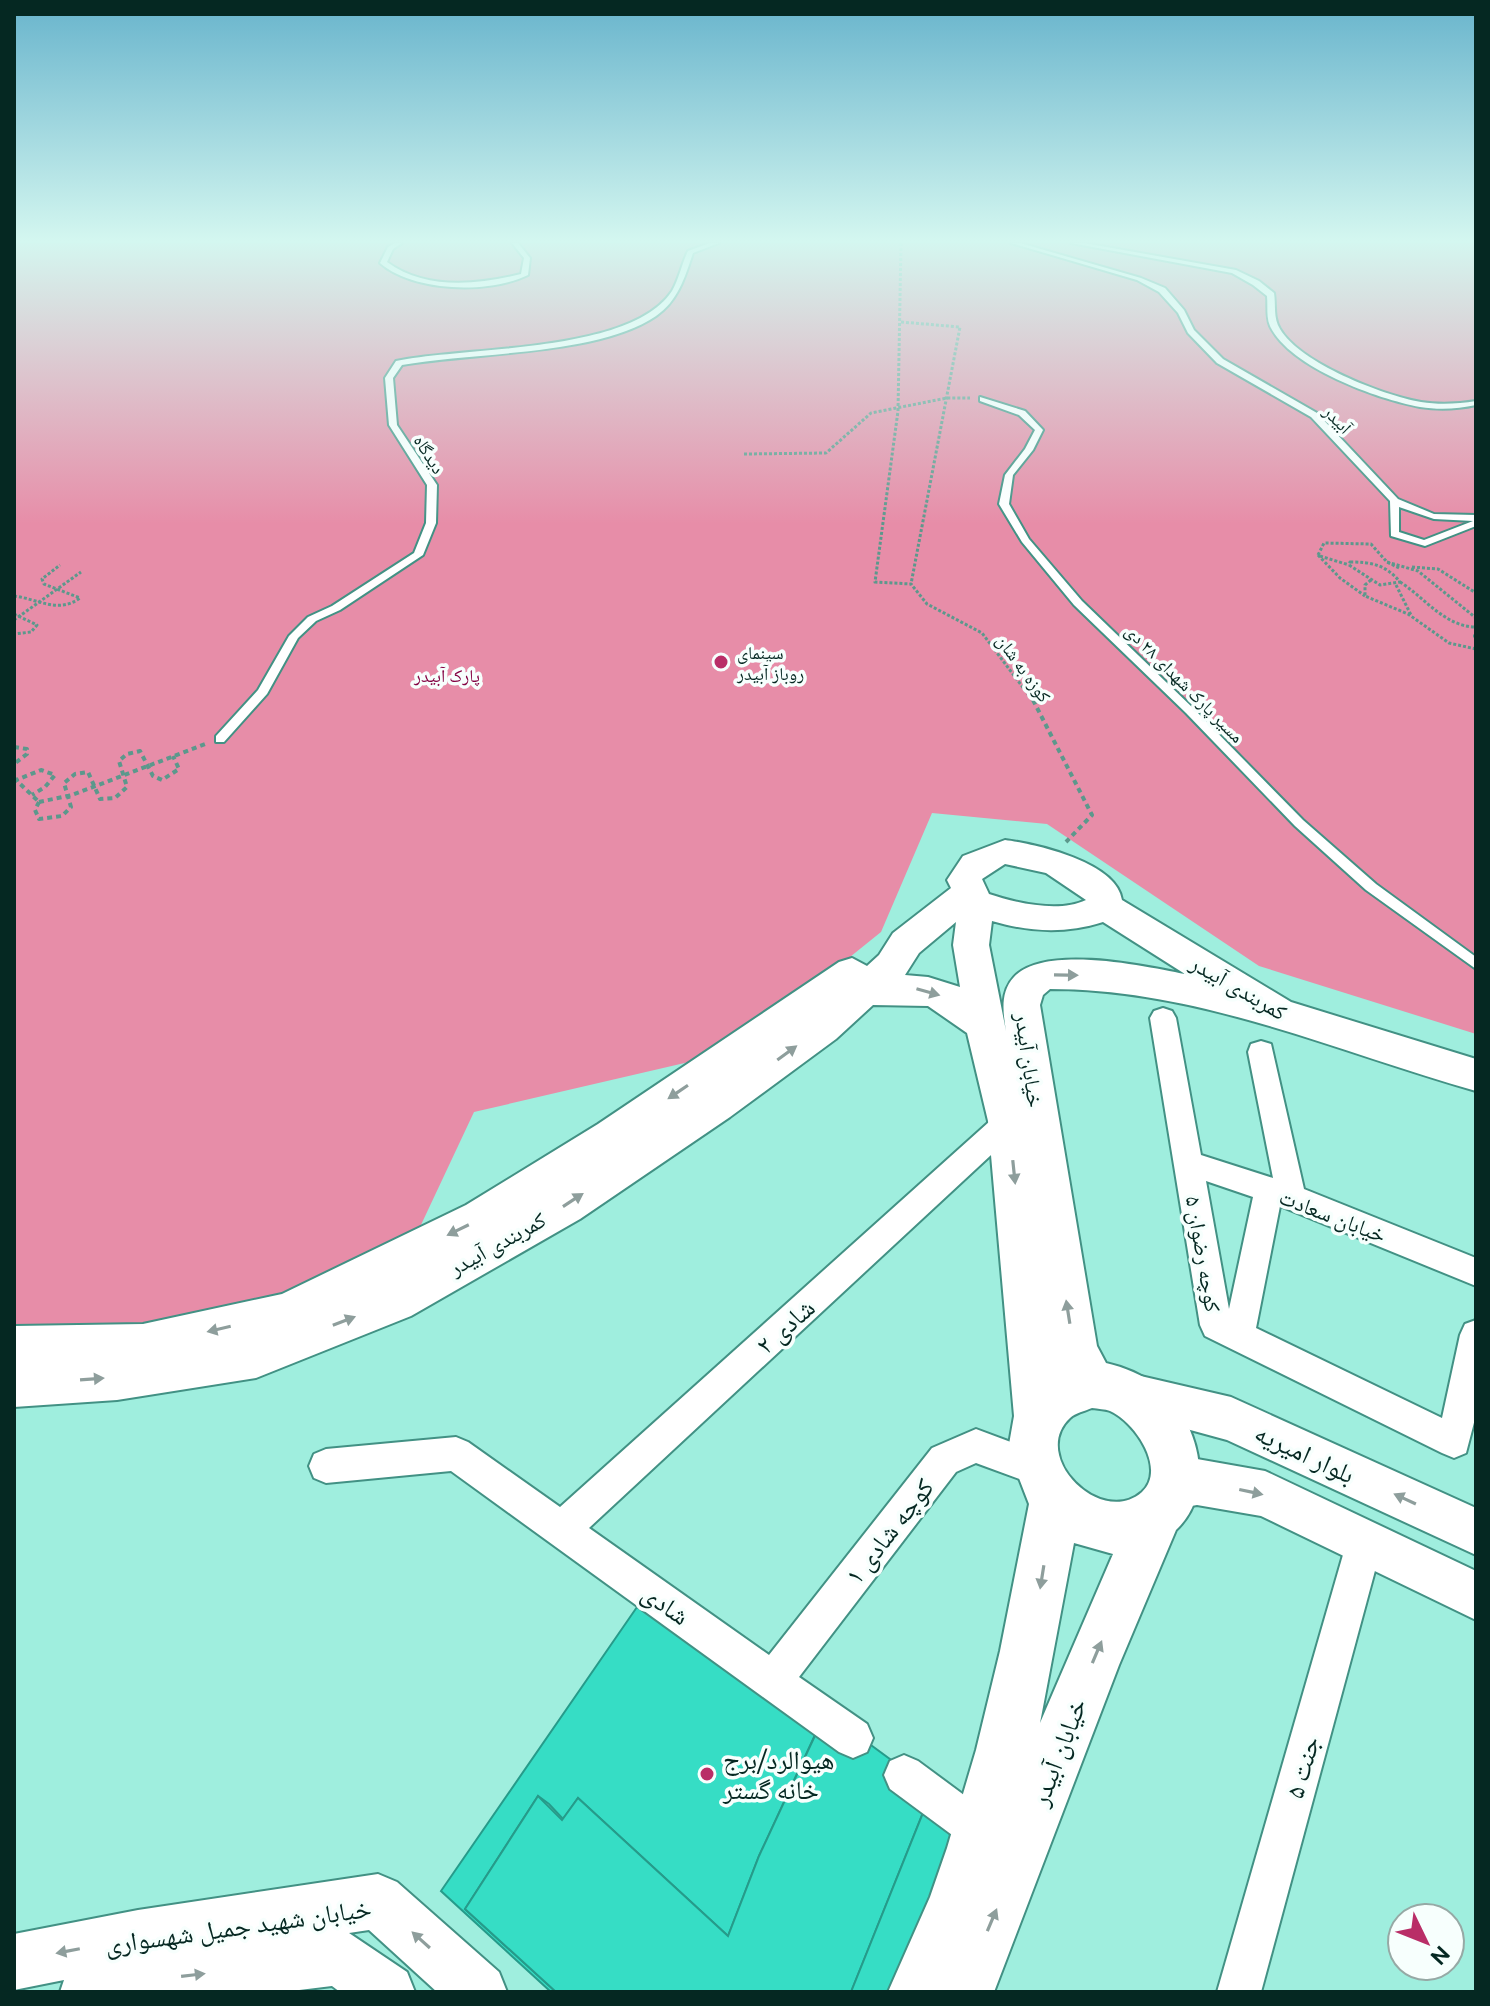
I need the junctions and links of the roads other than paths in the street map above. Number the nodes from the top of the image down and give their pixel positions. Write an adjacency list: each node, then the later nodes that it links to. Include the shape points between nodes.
1 (591, 337): 8 (lane, دیدگاه, via 399,363 389,378 393,425 432,485 431,523 418,555 312,619 294,636 263,692)
2 (1196, 337): 6 (lane, آبیدر, via 1213,354 1314,415)
3 (1282, 337): 5 (lane, via 1297,354 1340,377 1420,404)
4 (983, 399): 12 (lane, مسیر پارک شهدای ۲۸ دی, via 1022,413 1039,430 1009,475 1004,504 1025,540 1078,603 1299,823 1371,887)
5 (1476, 403)
6 (1395, 501): 7 (lane, آبیدر, via 1445,520); 7 (lane, via 1394,534 1425,543)
7 (1476, 520)
8 (220, 739)
9 (972, 898): 10 (main road, via 998,911 1062,917 1091,916); 10 (main road, کمربندی آبیدر, via 964,880 968,871 989,855 1005,852 1048,860 1094,884 1104,895); 11 (main road, کمربندی آبیدر); 16 (main road, خیابان آبیدر, via 971,945)
10 (1104, 906): 14 (main road, کمربندی آبیدر)
11 (906, 943): 13 (main road, کمربندی آبیدر, via 892,965); 25 (main road, کمربندی آبیدر, one-way to 25, via 884,948 626,1128 481,1219 288,1314 143,1347)
12 (1476, 964)
13 (862, 991): 16 (main road, one-way to 16, via 930,991 960,1003); 26 (main road, کمربندی آبیدر, one-way to 13, via 117,1377 256,1355 395,1301 565,1205 703,1114 822,1028)
14 (1277, 1013): 18 (main road, کمربندی آبیدر); 27 (main road, خیابان آبیدر, one-way to 14, via 1074,1350 1021,1005 1026,988 1042,975 1136,978 1186,986)
15 (1163, 1018): 20 (street, کوچه رضوان ۵)
16 (985, 1026): 19 (main road, خیابان آبیدر)
17 (1261, 1052): 21 (street)
18 (1476, 1075)
19 (1009, 1121): 28 (main road, خیابان آبیدر, one-way to 28); 32 (street, شادی ۲)
20 (1188, 1163): 21 (street, خیابان سعادت); 24 (street, کوچه رضوان ۵, via 1216,1325)
21 (1280, 1194): 22 (street, خیابان سعادت); 24 (street)
22 (1476, 1272)
23 (1476, 1335): 24 (street, کوچه رضوان ۵, via 1454,1441)
24 (1239, 1336)
25 (14, 1349)
26 (14, 1384)
27 (1110, 1389): 28 (main road, via 1070,1388 1051,1398); 31 (main road, via 1146,1407 1171,1443 1176,1465); 33 (street, بلوار امیریه, one-way to 27, via 1231,1419)
28 (1038, 1415): 30 (main road, via 1033,1432)
29 (326, 1466): 32 (street, شادی, via 456,1454)
30 (1045, 1484): 31 (main road, via 1073,1516 1095,1526 1140,1525); 36 (street, کوچه شادی ۱, via 976,1446 944,1460); 37 (main road, خیابان آبیدر, one-way to 37, via 1031,1647)
31 (1166, 1500): 34 (street, one-way to 34, via 1197,1482 1265,1494); 44 (main road, خیابان آبیدر, one-way to 31, via 1093,1661)
32 (561, 1530): 36 (street, شادی)
33 (1476, 1532)
34 (1365, 1541): 35 (street); 39 (street, جنت ۵)
35 (1476, 1596)
36 (773, 1680): 37 (street, شادی)
37 (981, 1832): 43 (main road, خیابان آبیدر, via 960,1899)
38 (14, 1962): 42 (street, خیابان شهید جمیل شهسواری, one-way to 38, via 378,1901)
39 (1249, 1987)
40 (117, 1989): 41 (street, خیابان شهید جمیل شهسواری, one-way to 41, via 339,1957)
41 (387, 1992)
42 (479, 1992)
43 (920, 1992)
44 (962, 1992)

